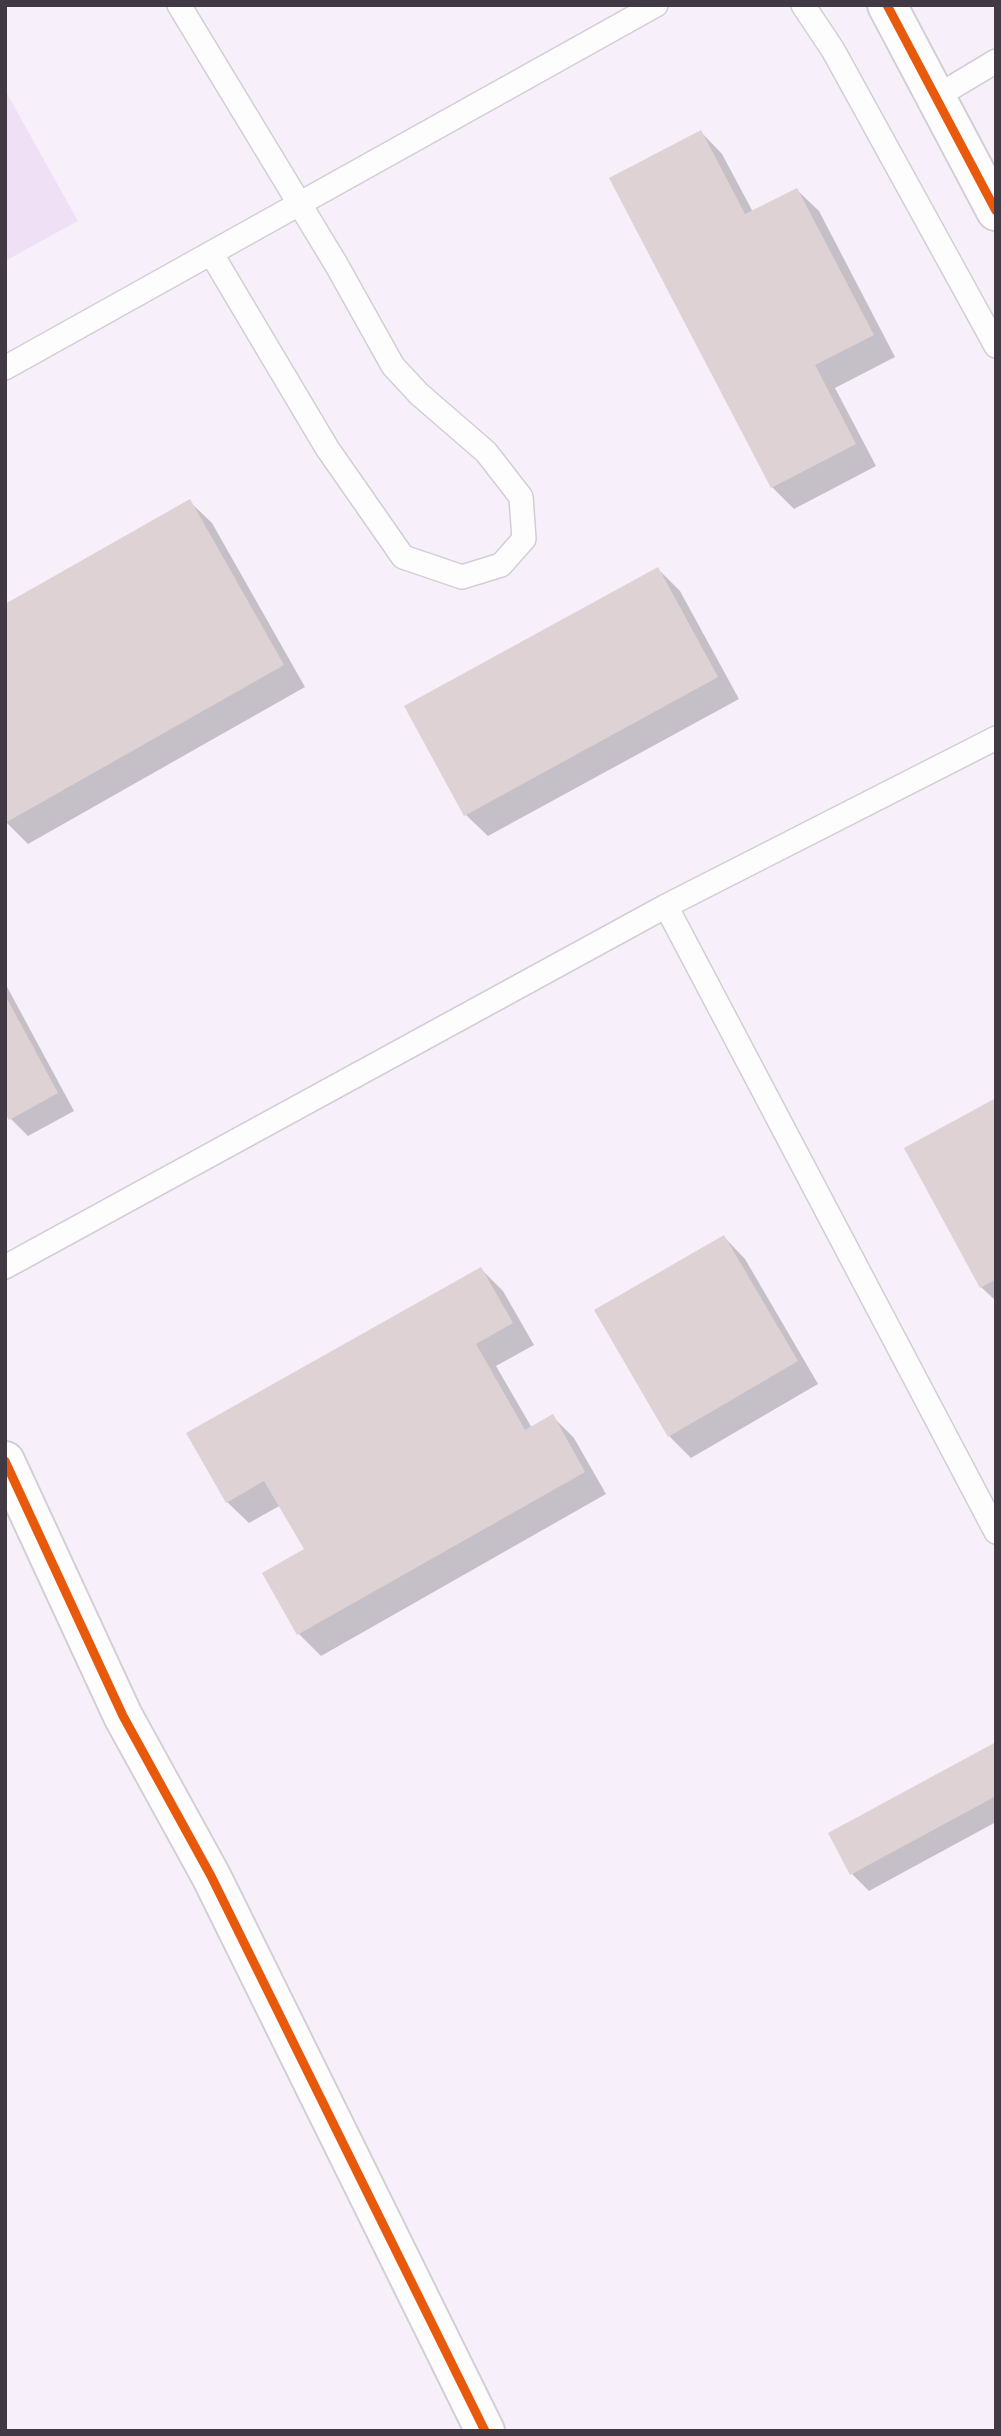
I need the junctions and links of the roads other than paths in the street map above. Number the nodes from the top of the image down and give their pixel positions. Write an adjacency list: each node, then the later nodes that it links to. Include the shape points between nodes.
1 (178, 5): 7 (lane)
2 (656, 5): 7 (lane)
3 (803, 5): 10 (lane, via 833,50)
4 (887, 5): 6 (street)
5 (996, 61): 6 (lane)
6 (936, 97): 8 (street)
7 (299, 203): 9 (lane); 9 (lane, via 393,366 486,452 521,497 524,540 501,565 462,577 403,557 327,448)
8 (996, 211)
9 (211, 253): 11 (lane)
10 (996, 346)
11 (5, 368)
12 (996, 738): 13 (lane)
13 (666, 906): 14 (lane); 17 (lane)
14 (5, 1266)
15 (5, 1461): 16 (street)
16 (19, 1525): 18 (street, via 211,1876)
17 (996, 1532)
18 (485, 2431)

